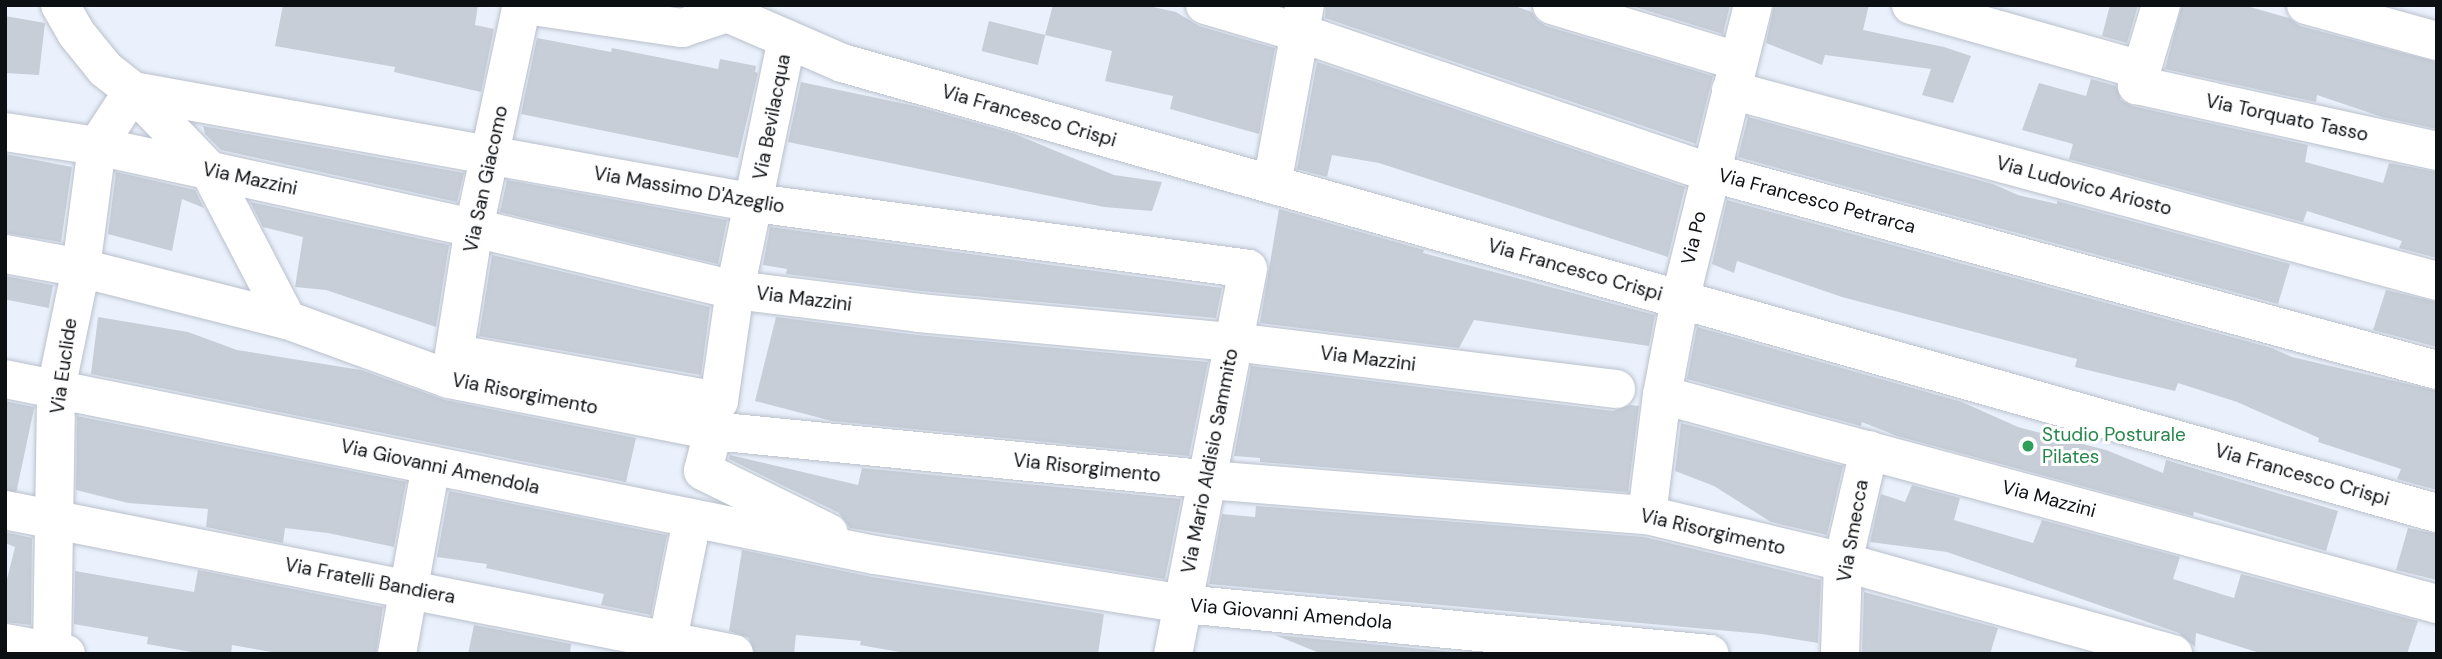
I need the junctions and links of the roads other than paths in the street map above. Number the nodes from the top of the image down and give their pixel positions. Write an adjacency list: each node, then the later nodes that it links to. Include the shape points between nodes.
1 (60, 5): 15 (street, via 105,69)
2 (524, 5): 9 (street, via 682,28); 19 (street, Via San Giacomo)
3 (1205, 5): 10 (street, Via Francesco Petrarca)
4 (1552, 5): 13 (street, Via Ludovico Ariosto)
5 (1753, 5): 13 (street, Via Po)
6 (1911, 5): 14 (street, Via Torquato Tasso)
7 (2161, 5): 14 (street)
8 (2306, 5): 12 (street)
9 (724, 9): 11 (street, Via Francesco Crispi)
10 (1302, 19): 21 (street, Via Francesco Petrarca); 22 (street)
11 (788, 39): 22 (street, Via Francesco Crispi, via 842,63); 23 (street, Via Bevilacqua)
12 (2437, 41)
13 (1734, 76): 21 (street, Via Po); 28 (street, Via Ludovico Ariosto)
14 (2139, 77): 18 (street, Via Torquato Tasso)
15 (133, 91): 17 (street, Via Euclide); 19 (street, Via Massimo D'Azeglio); 20 (street)
16 (5, 132): 17 (street, Via Mazzini)
17 (97, 146): 20 (street, Via Mazzini); 26 (street, Via Euclide)
18 (2437, 151)
19 (492, 155): 23 (street, Via Massimo D'Azeglio); 24 (street, Via San Giacomo)
20 (209, 170): 24 (street, Via Mazzini); 31 (street)
21 (1709, 172): 30 (street, Via Po); 35 (street, Via Francesco Petrarca)
22 (1272, 184): 30 (street, Via Francesco Crispi)
23 (755, 202): 27 (street, Via Massimo D'Azeglio); 29 (street, Via Bevilacqua)
24 (474, 228): 29 (street, Via Mazzini); 34 (street, Via San Giacomo)
25 (5, 254): 26 (street, Via Risorgimento)
26 (81, 268): 31 (street, Via Risorgimento); 37 (street, Via Euclide)
27 (1248, 269): 33 (street, Via Mario Aldisio Sammito)
28 (2437, 281)
29 (736, 290): 33 (street, Via Mazzini, via 919,313); 40 (street, Via Bevilacqua)
30 (1680, 300): 39 (street, Via Po); 46 (street, Via Francesco Crispi)
31 (287, 320): 40 (street, Via Risorgimento, via 449,379)
32 (344, 325): 34 (street, Via Risorgimento)
33 (1233, 342): 38 (street, Via Mazzini); 44 (street, Via Mario Aldisio Sammito)
34 (454, 354): 40 (street, Via Risorgimento)
35 (2437, 370)
36 (5, 379): 37 (street, Via Giovanni Amendola)
37 (57, 389): 42 (street, Via Giovanni Amendola); 48 (street, Via Euclide)
38 (1616, 389)
39 (1662, 395): 41 (street, Via Mazzini); 47 (street, Via Po)
40 (716, 416): 43 (street, Via Bevilacqua); 44 (street, Via Risorgimento)
41 (1869, 450): 51 (street, Via Smecca); 54 (street, Via Mazzini)
42 (432, 465): 49 (street, Via Giovanni Amendola); 52 (street)
43 (703, 471): 50 (street, Via Giovanni Amendola)
44 (1209, 480): 47 (street, Via Risorgimento); 53 (street, Via Mario Aldisio Sammito)
45 (5, 510): 48 (street, Via Fratelli Bandiera)
46 (2437, 513)
47 (1647, 515): 51 (street, Via Risorgimento)
48 (52, 519): 52 (street, Via Fratelli Bandiera); 57 (street, Via Euclide)
49 (691, 520): 50 (street, Via Giovanni Amendola); 56 (street)
50 (875, 555): 53 (street, Via Giovanni Amendola)
51 (1843, 562): 62 (street, Via Smecca); 63 (street, Via Risorgimento)
52 (409, 588): 56 (street, Via Fratelli Bandiera); 58 (street)
53 (1183, 604): 60 (street, Via Mario Aldisio Sammito); 61 (street, Via Giovanni Amendola)
54 (2437, 604)
55 (5, 643): 57 (street)
56 (666, 648): 59 (street, Via Fratelli Bandiera)
57 (57, 653)
58 (397, 654)
59 (734, 654)
60 (1173, 654)
61 (1710, 654)
62 (1840, 654)
63 (2173, 654)

